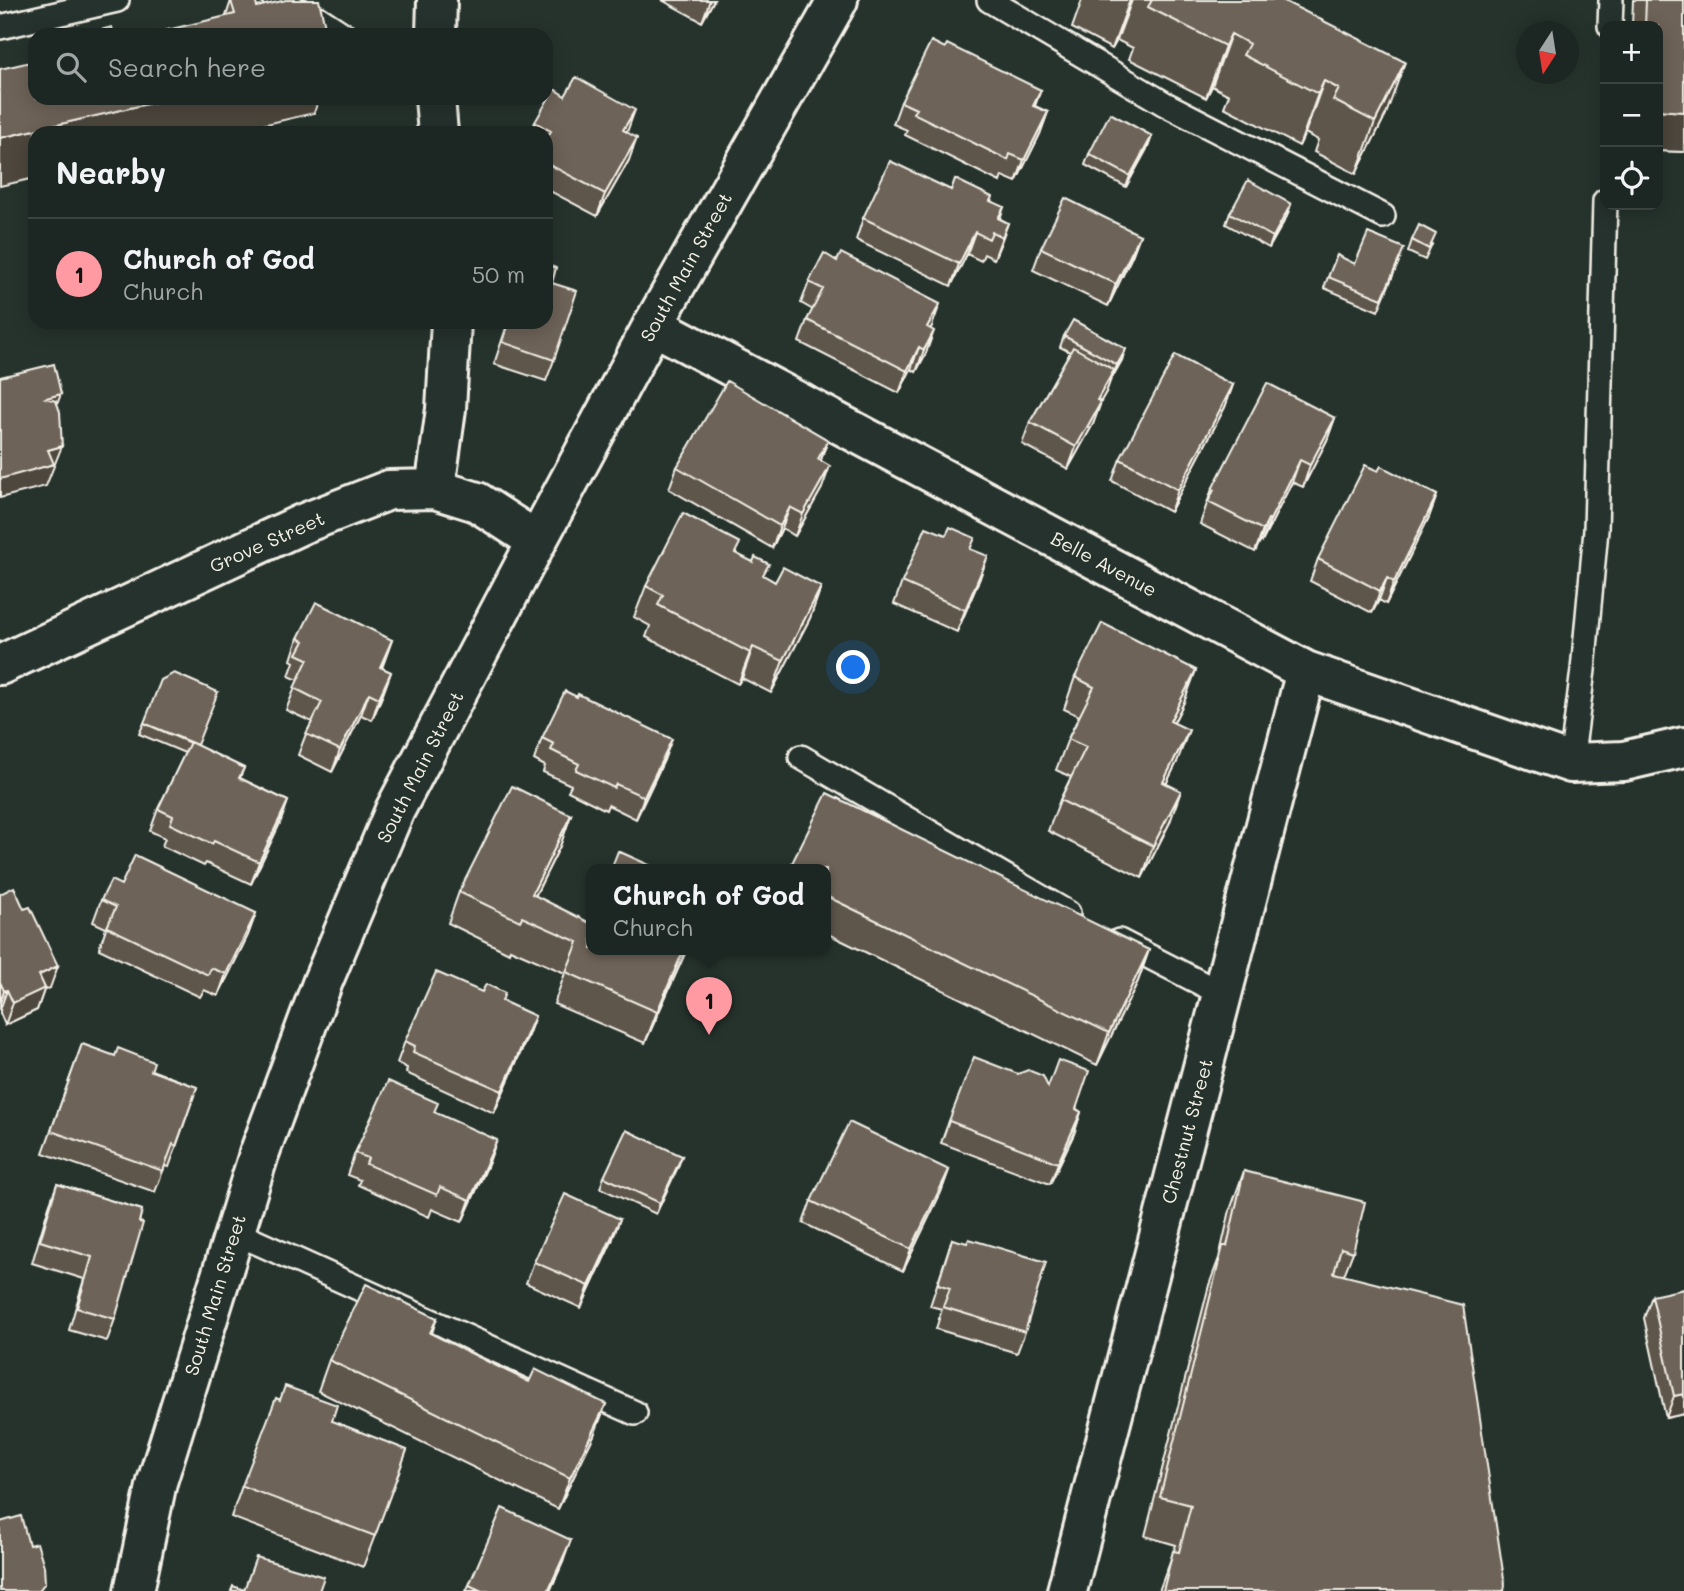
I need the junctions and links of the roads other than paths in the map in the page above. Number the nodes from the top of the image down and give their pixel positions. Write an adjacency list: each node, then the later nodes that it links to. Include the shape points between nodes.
1 (117, 0): 8 (lane)
2 (275, 0): 9 (lane)
3 (437, 0): 10 (street)
4 (838, 0): 15 (street, South Main Street)
5 (989, 0): 14 (lane, via 1165,104)
6 (1611, 0): 7 (lane)
7 (1610, 21)
8 (0, 27)
9 (333, 28)
10 (436, 28)
11 (436, 105): 12 (street)
12 (437, 126)
13 (1605, 210): 23 (lane, via 1596,530)
14 (1383, 216)
15 (653, 325): 18 (street, South Main Street); 20 (street, Belle Avenue)
16 (451, 329): 17 (street)
17 (435, 489): 18 (street, Grove Street, via 477,502); 19 (street, Grove Street, via 389,490 302,524)
18 (537, 541): 25 (street, South Main Street, via 395,810 323,981)
19 (0, 665)
20 (1306, 671): 23 (street, Belle Avenue); 24 (street, Chestnut Street)
21 (1684, 747): 23 (street, via 1624,761)
22 (800, 757): 24 (lane, via 1096,929)
23 (1571, 763)
24 (1222, 994): 28 (street, Chestnut Street)
25 (234, 1232): 26 (lane); 27 (street, South Main Street, via 157,1482)
26 (635, 1413)
27 (134, 1591)
28 (1067, 1591)

